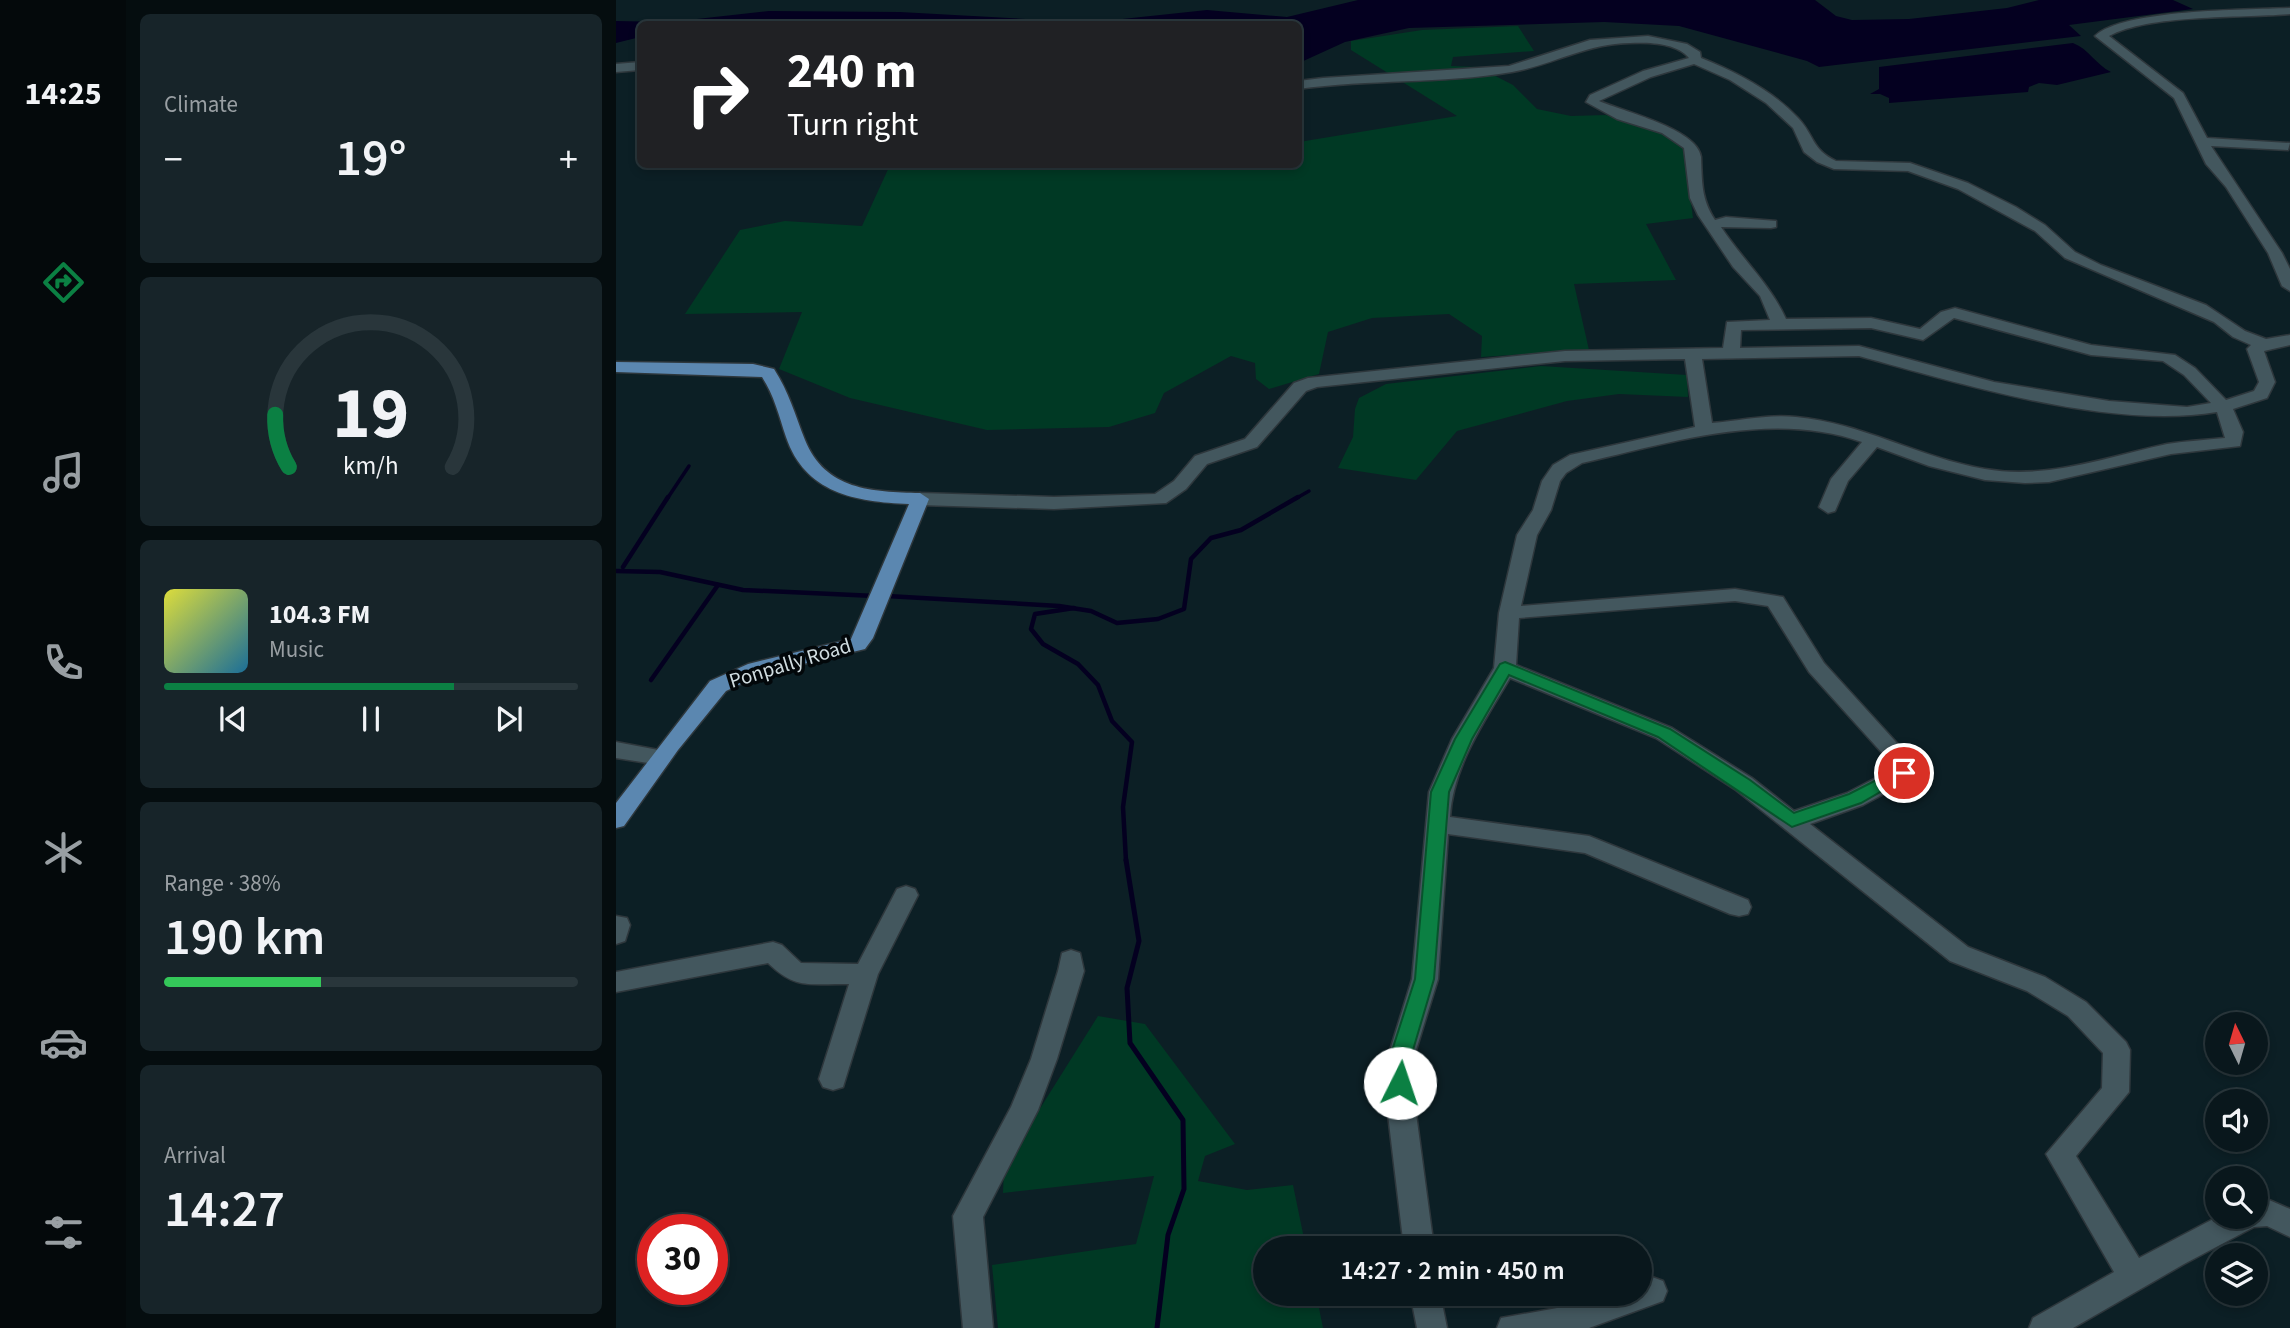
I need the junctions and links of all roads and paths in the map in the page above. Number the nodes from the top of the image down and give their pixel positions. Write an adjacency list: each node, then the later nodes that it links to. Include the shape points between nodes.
1 (2290, 11): 6 (street, via 2146,22 2110,29 2101,36 2179,96)
2 (1695, 60): 5 (street, via 1696,55 1675,43 1628,40 1570,50 1505,70 1373,75); 9 (street, via 1647,74 1592,102 1667,130 1690,146 1697,198); 13 (street, via 1759,90 1795,122 1806,149 1823,161 1910,167 1963,186 2021,216 2070,255 2200,308)
3 (637, 66): 4 (street)
4 (616, 68)
5 (1302, 84)
6 (2201, 142): 7 (street); 10 (street, via 2275,253)
7 (2288, 145)
8 (1771, 224): 9 (street, via 1726,221)
9 (1713, 225): 11 (street, via 1738,264 1767,294)
10 (2290, 286)
11 (1781, 326): 15 (street, via 1733,325); 17 (street, via 1871,323 1923,335 1955,313 2060,345 2169,359 2189,370)
12 (2290, 340): 13 (street)
13 (2263, 344): 17 (street, via 2255,349 2267,382 2262,394)
14 (1693, 354): 15 (street); 18 (street); 20 (street, via 1565,356 1314,382 1300,387 1251,443 1201,460 1180,485 1158,499 1028,503)
15 (1731, 354): 17 (street, via 1859,351 2055,398 2187,412)
16 (616, 368): 20 (main road, via 753,369 768,373 779,387 801,457 818,479 878,498)
17 (2224, 406): 19 (street, via 2234,424 2234,442 2171,449 2049,477 1986,475)
18 (1704, 430): 19 (street, via 1795,422); 22 (street, via 1576,459 1559,469 1527,535)
19 (1874, 440): 21 (street, via 1840,479)
20 (920, 499): 25 (main road, Ponpally Road, via 858,643 755,669 718,686)
21 (1828, 507)
22 (1509, 613): 23 (street); 27 (street, via 1735,595 1776,601 1789,632 1822,676 1904,763 1904,773 1855,799)
23 (1505, 667): 27 (street, via 1664,733); 28 (street, via 1463,739 1440,792)
24 (616, 750): 25 (street)
25 (661, 757): 26 (main road, Ponpally Road)
26 (616, 820)
27 (1792, 821): 39 (street, via 1959,954 2036,984 2077,1009 2117,1049 2115,1091 2060,1154)
28 (1437, 824): 30 (street, via 1589,845); 38 (street, via 1424,979 1399,1060)
29 (906, 895): 32 (street)
30 (1739, 908)
31 (1071, 960): 42 (street, via 1052,1034 1024,1110 968,1216)
32 (865, 974): 33 (street, via 795,973 774,952); 34 (street)
33 (616, 982)
34 (833, 1079)
35 (2268, 1213): 36 (street)
36 (2290, 1224)
37 (2224, 1229): 39 (street)
38 (1417, 1236)
39 (2134, 1277): 45 (street)
40 (1428, 1306): 43 (street)
41 (1610, 1306): 44 (street, via 1574,1319)
42 (978, 1328)
43 (1432, 1328)
44 (1512, 1328)
45 (2044, 1328)

